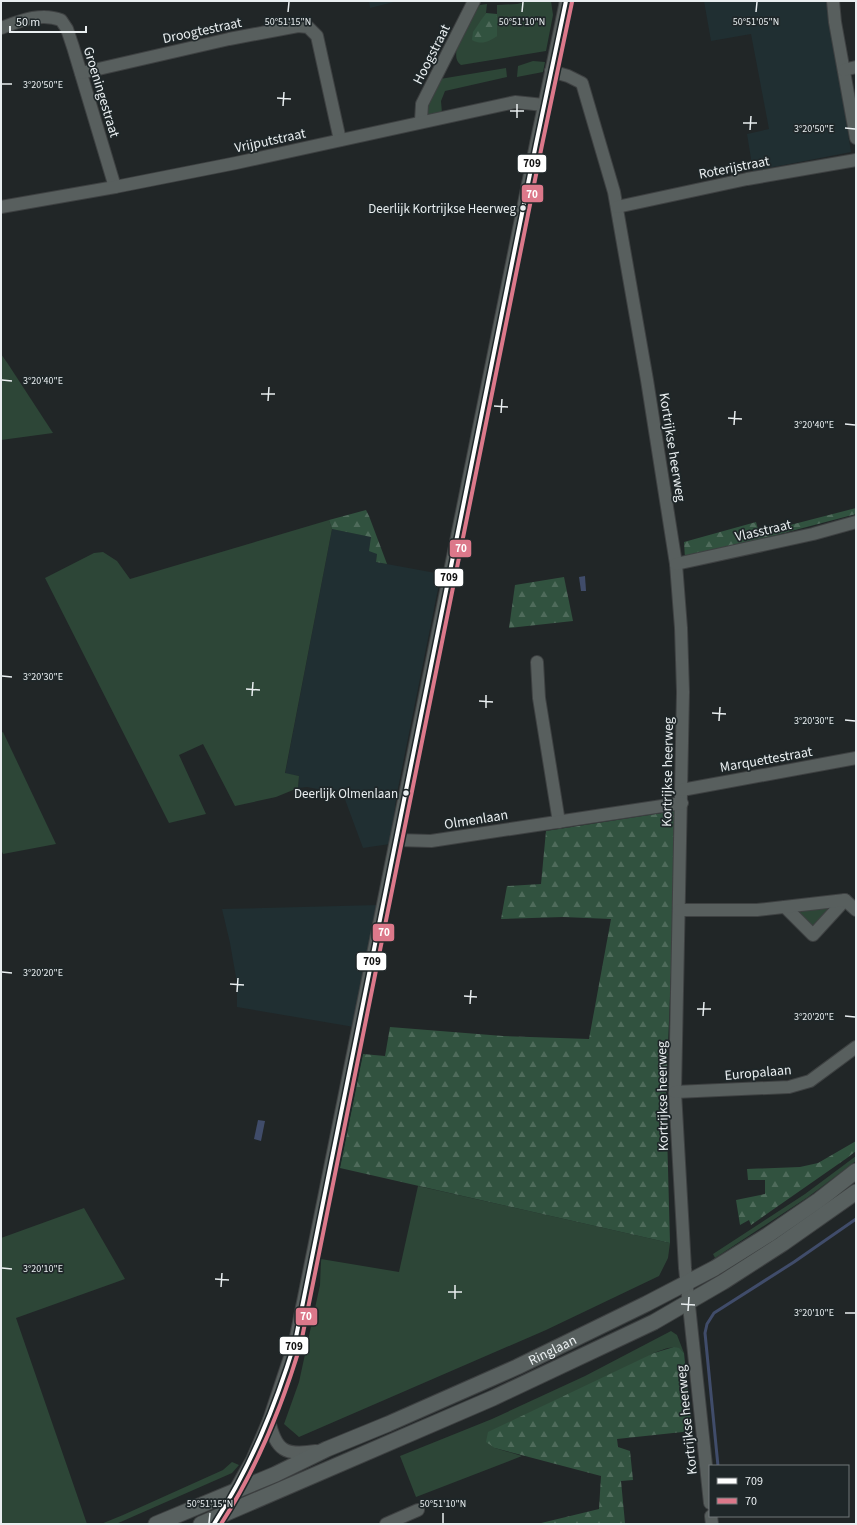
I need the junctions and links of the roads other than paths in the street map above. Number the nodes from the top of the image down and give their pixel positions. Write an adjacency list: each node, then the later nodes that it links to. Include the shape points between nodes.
1 (474, 1): 10 (street, Hoogstraat, via 422,104)
2 (833, 1): 6 (street)
3 (566, 2): 7 (street)
4 (1, 28): 8 (street, Groeningestraat, via 39,16 61,20 67,29)
5 (856, 67): 6 (street)
6 (844, 70): 11 (street)
7 (551, 71): 9 (street); 16 (street, Kortrijkse heerweg, via 582,83)
8 (81, 73): 12 (street, Droogtestraat, via 229,39 298,26 308,27 317,36); 14 (street, Groeningestraat)
9 (544, 105): 10 (street, Vrijputstraat, via 515,102); 24 (street)
10 (421, 122): 12 (street, Vrijputstraat)
11 (856, 138)
12 (340, 140): 14 (street, Vrijputstraat)
13 (856, 160): 16 (street, Roterijstraat, via 747,179)
14 (115, 187): 15 (street, Vrijputstraat)
15 (1, 207)
16 (618, 207): 18 (street, Kortrijkse heerweg)
17 (856, 522): 18 (street, Vlasstraat)
18 (676, 564): 21 (street, Kortrijkse heerweg, via 683,684)
19 (537, 662): 23 (street, via 539,698)
20 (856, 758): 21 (street, Marquettestraat)
21 (682, 790): 22 (street, Kortrijkse heerweg)
22 (682, 802): 23 (street, Olmenlaan); 27 (street, Kortrijkse heerweg)
23 (560, 822): 24 (street, Olmenlaan, via 431,841)
24 (397, 840): 35 (street, via 296,1335)
25 (845, 900): 26 (street); 26 (street, via 813,935); 28 (street)
26 (785, 906): 27 (street, via 757,910)
27 (679, 910): 30 (street, Kortrijkse heerweg)
28 (856, 910)
29 (856, 1047): 30 (street, Europalaan, via 810,1081 789,1087)
30 (675, 1092): 33 (street, Kortrijkse heerweg)
31 (856, 1171): 33 (main road, Ringlaan, via 768,1235)
32 (856, 1192): 34 (main road, Ringlaan, via 782,1244)
33 (686, 1283): 34 (street, Kortrijkse heerweg); 36 (main road, Ringlaan, via 554,1350)
34 (688, 1302): 37 (street, Kortrijkse heerweg); 38 (main road, Ringlaan, via 654,1322 507,1392)
35 (269, 1420): 36 (street, via 274,1440 283,1449 303,1453); 38 (street)
36 (327, 1449): 38 (main road, Ringlaan)
37 (709, 1494)
38 (233, 1497): 40 (main road); 41 (main road)
39 (418, 1510): 43 (street)
40 (217, 1520): 42 (main road)
41 (156, 1524)
42 (201, 1524)
43 (386, 1524)

